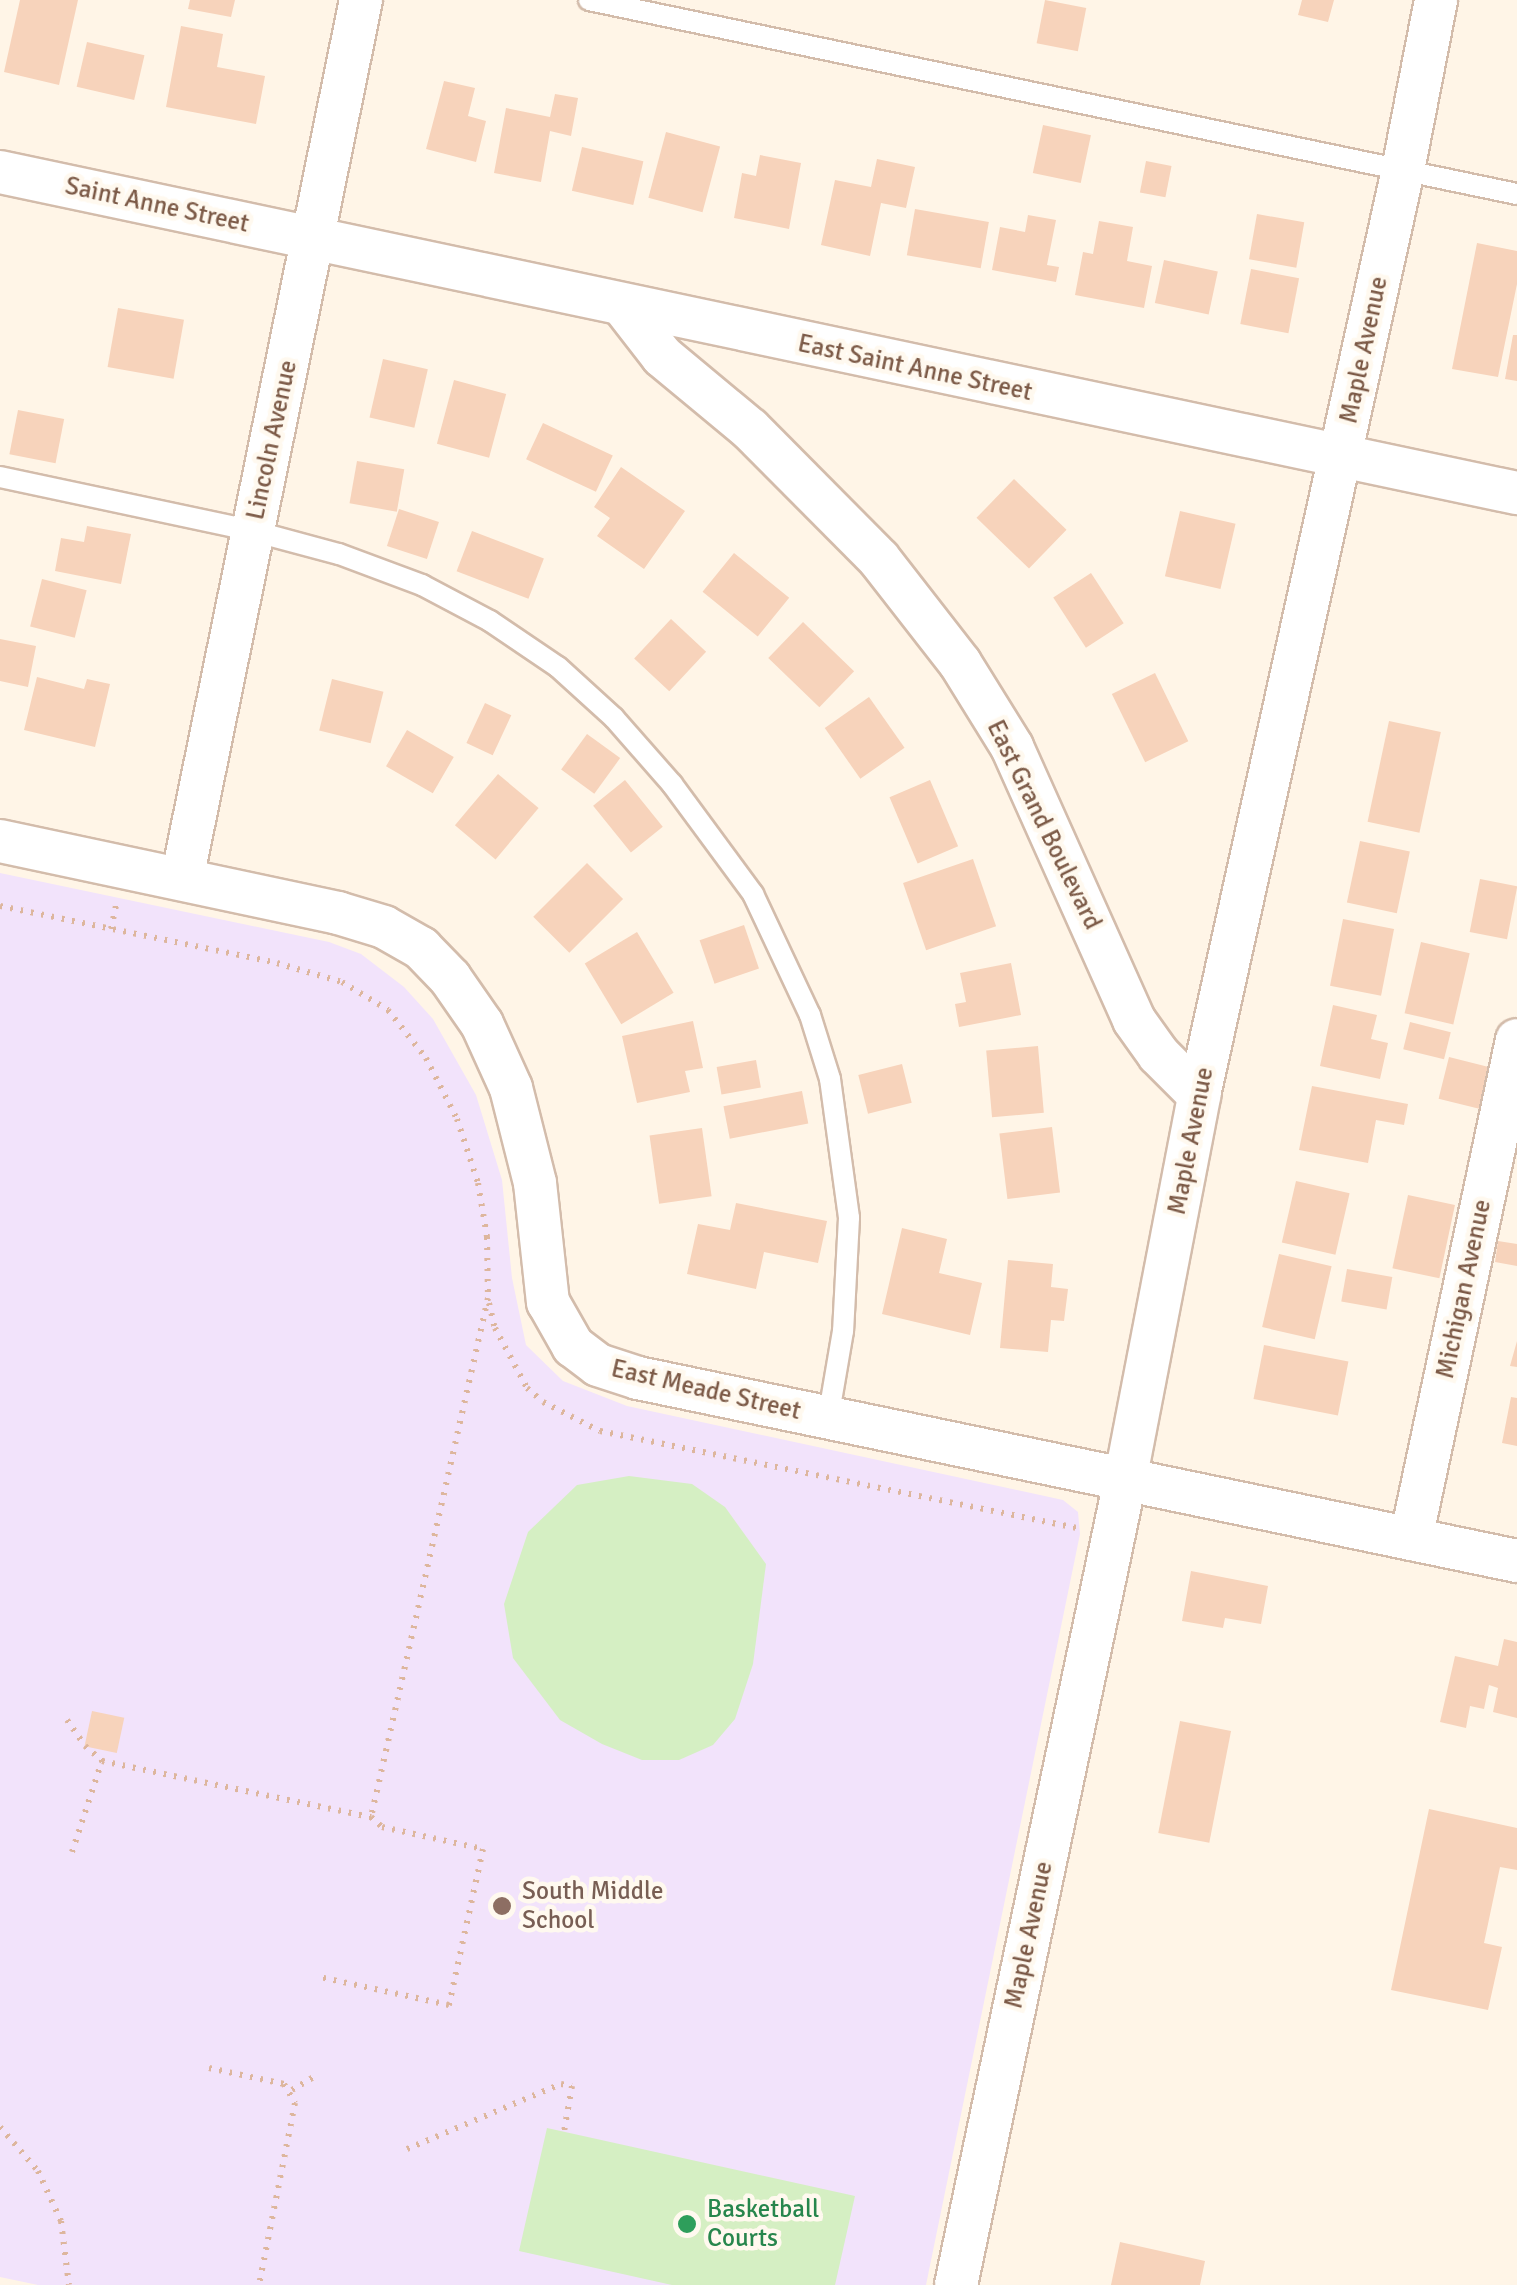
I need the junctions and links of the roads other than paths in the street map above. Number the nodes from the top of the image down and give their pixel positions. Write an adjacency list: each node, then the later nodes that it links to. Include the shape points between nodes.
1 (361, 0): 7 (street, Lincoln Avenue)
2 (589, 0): 4 (lane)
3 (1436, 0): 4 (street, Maple Avenue)
4 (1402, 170): 6 (lane); 9 (street, Maple Avenue)
5 (0, 172): 7 (street, Saint Anne Street)
6 (1517, 194)
7 (313, 238): 8 (street, East Saint Anne Street); 12 (street, Lincoln Avenue)
8 (624, 307): 9 (street, East Saint Anne Street); 16 (street, East Grand Boulevard, via 662,356 750,429 879,559 960,663 1012,747 1134,1020)
9 (1340, 457): 11 (street, East Saint Anne Street); 16 (street, Maple Avenue)
10 (0, 477): 12 (lane)
11 (1517, 493)
12 (253, 531): 14 (street, Lincoln Avenue); 17 (lane, via 422,585 490,620 558,667 672,784 752,894 810,1016 842,1149 847,1287)
13 (0, 841): 14 (street, East Meade Street)
14 (182, 880): 17 (street, East Meade Street, via 384,928 421,948 450,978 482,1024 510,1088 535,1184 548,1302 573,1346 598,1364 638,1378)
15 (1517, 1040): 19 (street, Michigan Avenue)
16 (1199, 1095): 18 (street, Maple Avenue)
17 (828, 1418): 18 (street, East Meade Street)
18 (1125, 1481): 19 (street, East Meade Street); 21 (street, Maple Avenue)
19 (1411, 1539): 20 (street, East Meade Street)
20 (1517, 1561)
21 (956, 2285)

